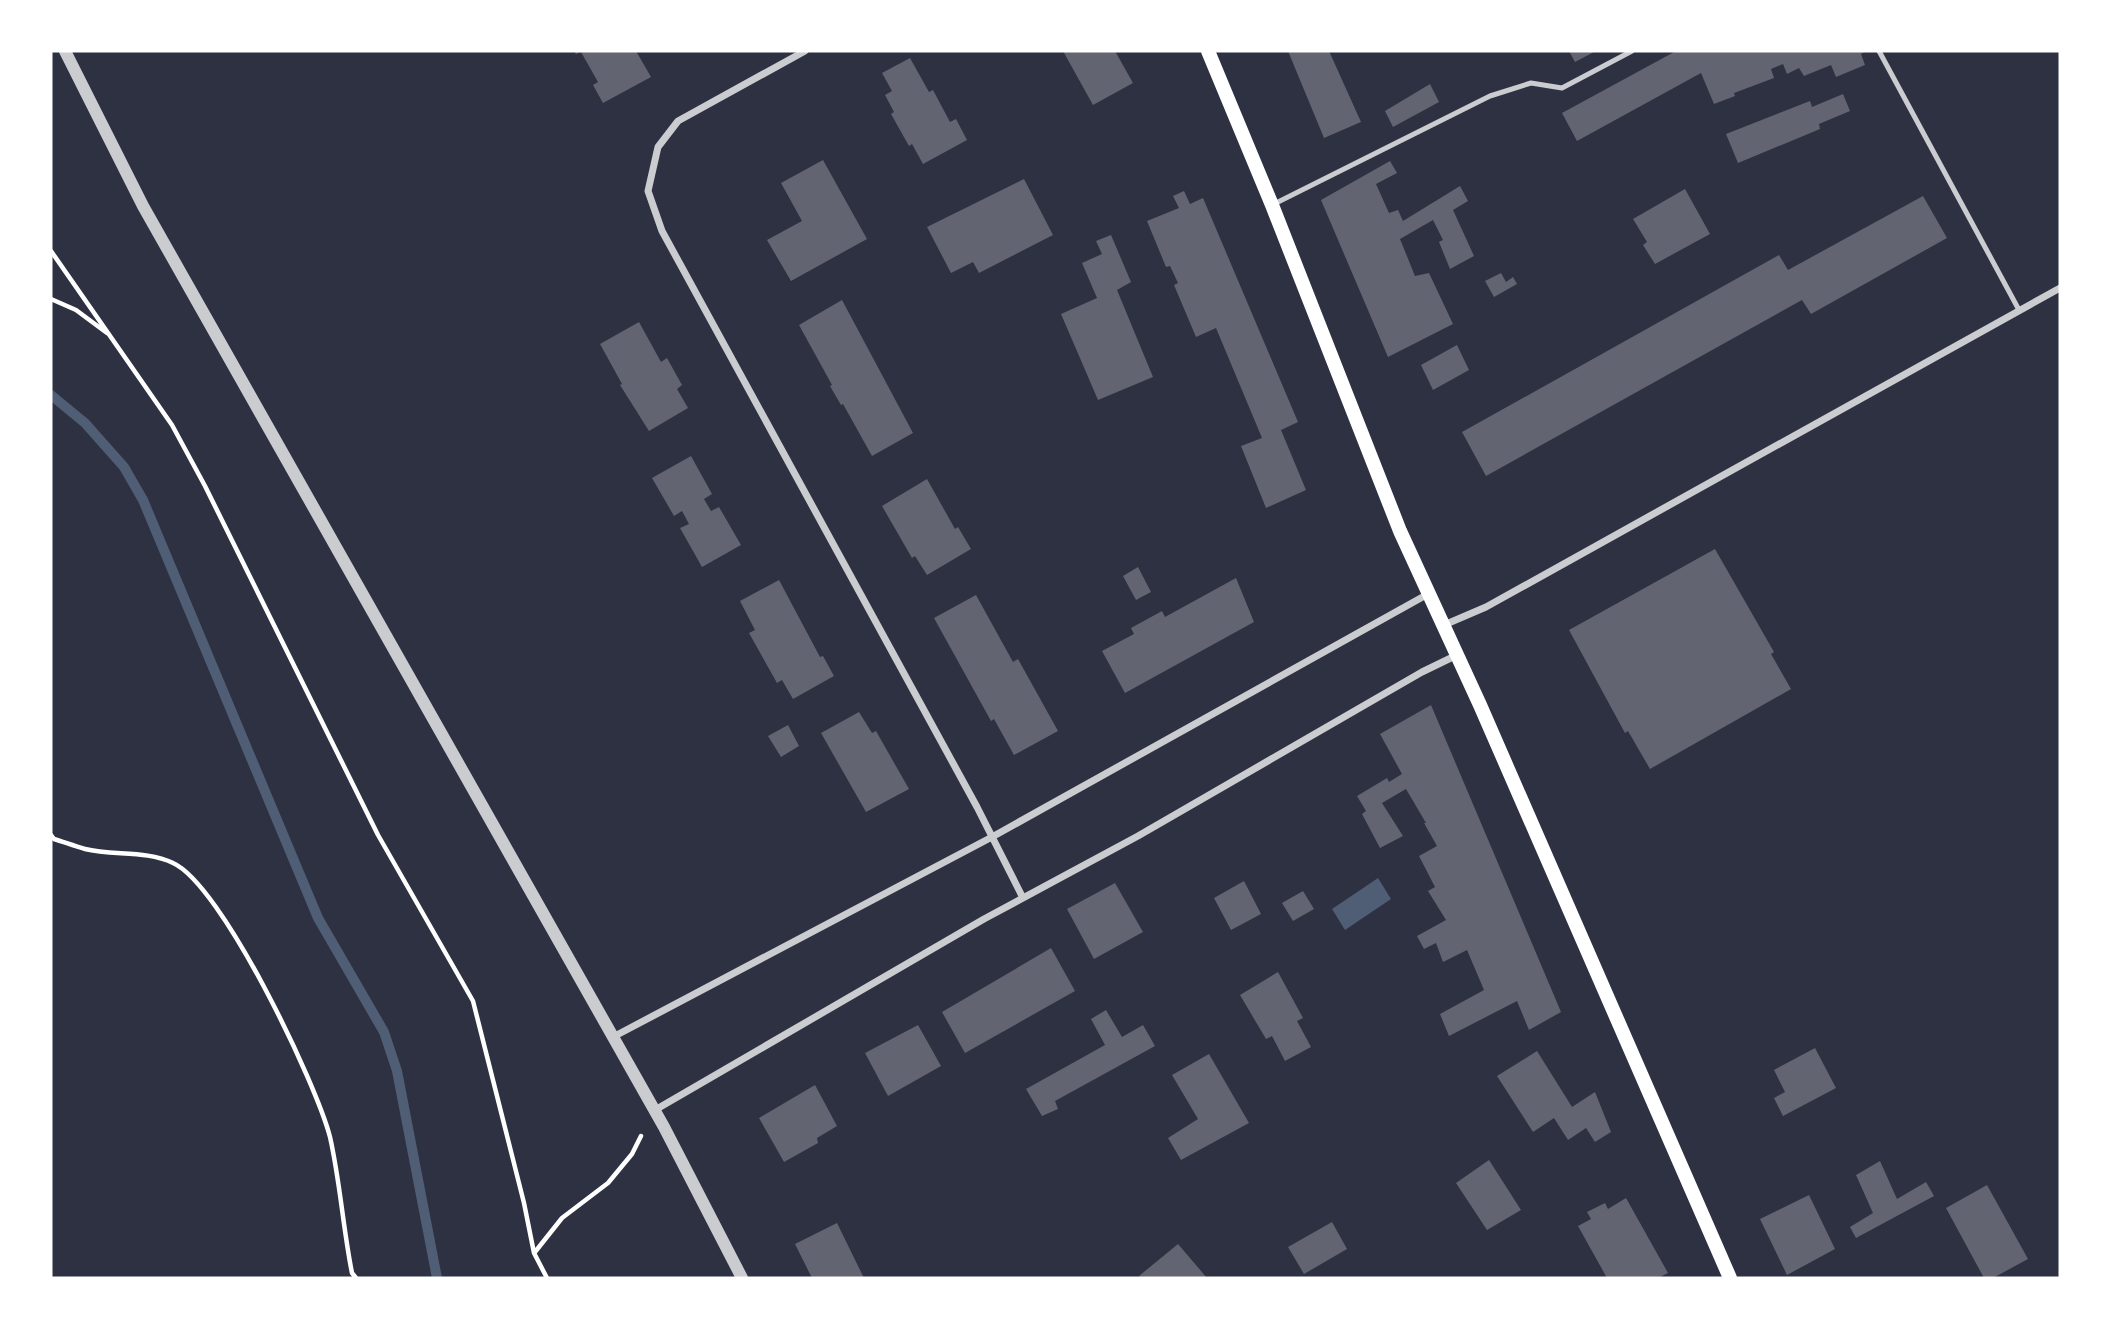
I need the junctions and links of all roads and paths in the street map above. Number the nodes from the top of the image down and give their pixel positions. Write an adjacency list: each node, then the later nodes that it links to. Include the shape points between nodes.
1 (65, 51): 18 (street, via 144,206)
2 (805, 51): 16 (street, via 678,121 658,147 648,191 662,231)
3 (1208, 51): 6 (main road)
4 (1632, 51): 6 (lane, via 1562,88 1531,83 1490,96)
5 (1879, 51): 10 (lane)
6 (1272, 205): 12 (main road, via 1400,531)
7 (51, 251): 11 (path)
8 (2060, 288): 10 (street)
9 (51, 299): 11 (path, via 76,310)
10 (2019, 310): 13 (street, via 1486,607)
11 (113, 337): 20 (path, via 172,425 378,835 473,1001)
12 (1429, 593): 13 (main road); 16 (street)
13 (1443, 626): 14 (main road)
14 (1457, 655): 17 (street); 24 (main road)
15 (52, 837): 21 (path, via 86,849 175,864 200,886 226,923 270,998 319,1102)
16 (992, 837): 17 (street); 18 (street)
17 (1023, 898): 19 (street)
18 (613, 1037): 19 (street)
19 (655, 1110): 20 (path, via 632,1154 608,1183 562,1218); 23 (street)
20 (534, 1253): 22 (path)
21 (356, 1278)
22 (547, 1278)
23 (742, 1278)
24 (1730, 1278)

